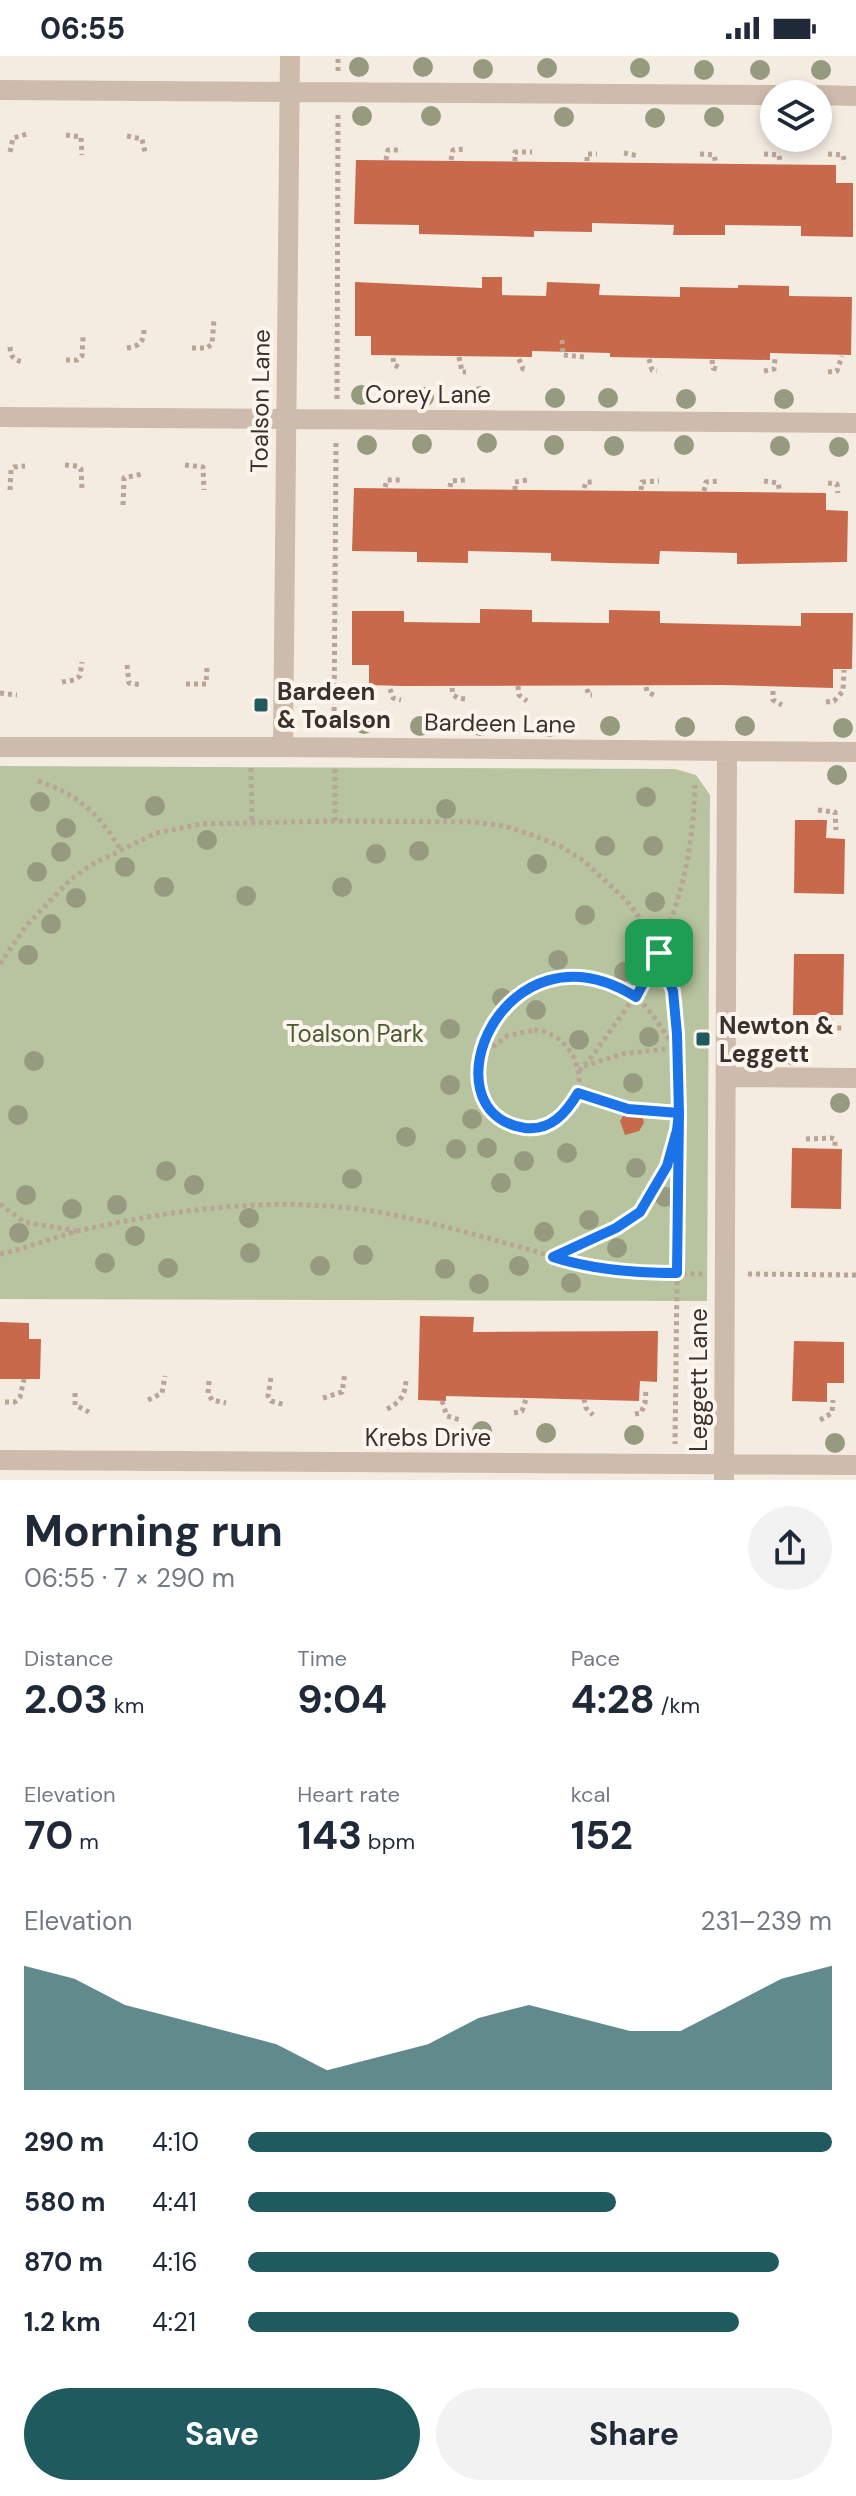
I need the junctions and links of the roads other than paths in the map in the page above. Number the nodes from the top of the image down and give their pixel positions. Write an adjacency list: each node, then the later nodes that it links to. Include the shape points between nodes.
1 (290, 56): 3 (street, Toalson Lane)
2 (0, 90): 3 (street)
3 (289, 92): 4 (street); 8 (street, Toalson Lane)
4 (760, 95)
5 (832, 95): 6 (street)
6 (856, 96)
7 (0, 417): 8 (street, Corey Lane)
8 (286, 419): 9 (street, Corey Lane); 11 (street, Toalson Lane)
9 (856, 423)
10 (0, 747): 11 (street, Bardeen Lane)
11 (283, 747): 12 (street, Bardeen Lane)
12 (727, 752): 13 (street, Bardeen Lane); 14 (street, Leggett Lane)
13 (856, 752)
14 (727, 1077): 15 (street); 18 (street, Leggett Lane)
15 (856, 1078)
16 (0, 1460): 18 (street, Krebs Drive)
17 (856, 1465): 18 (street, Krebs Drive)
18 (724, 1472)

